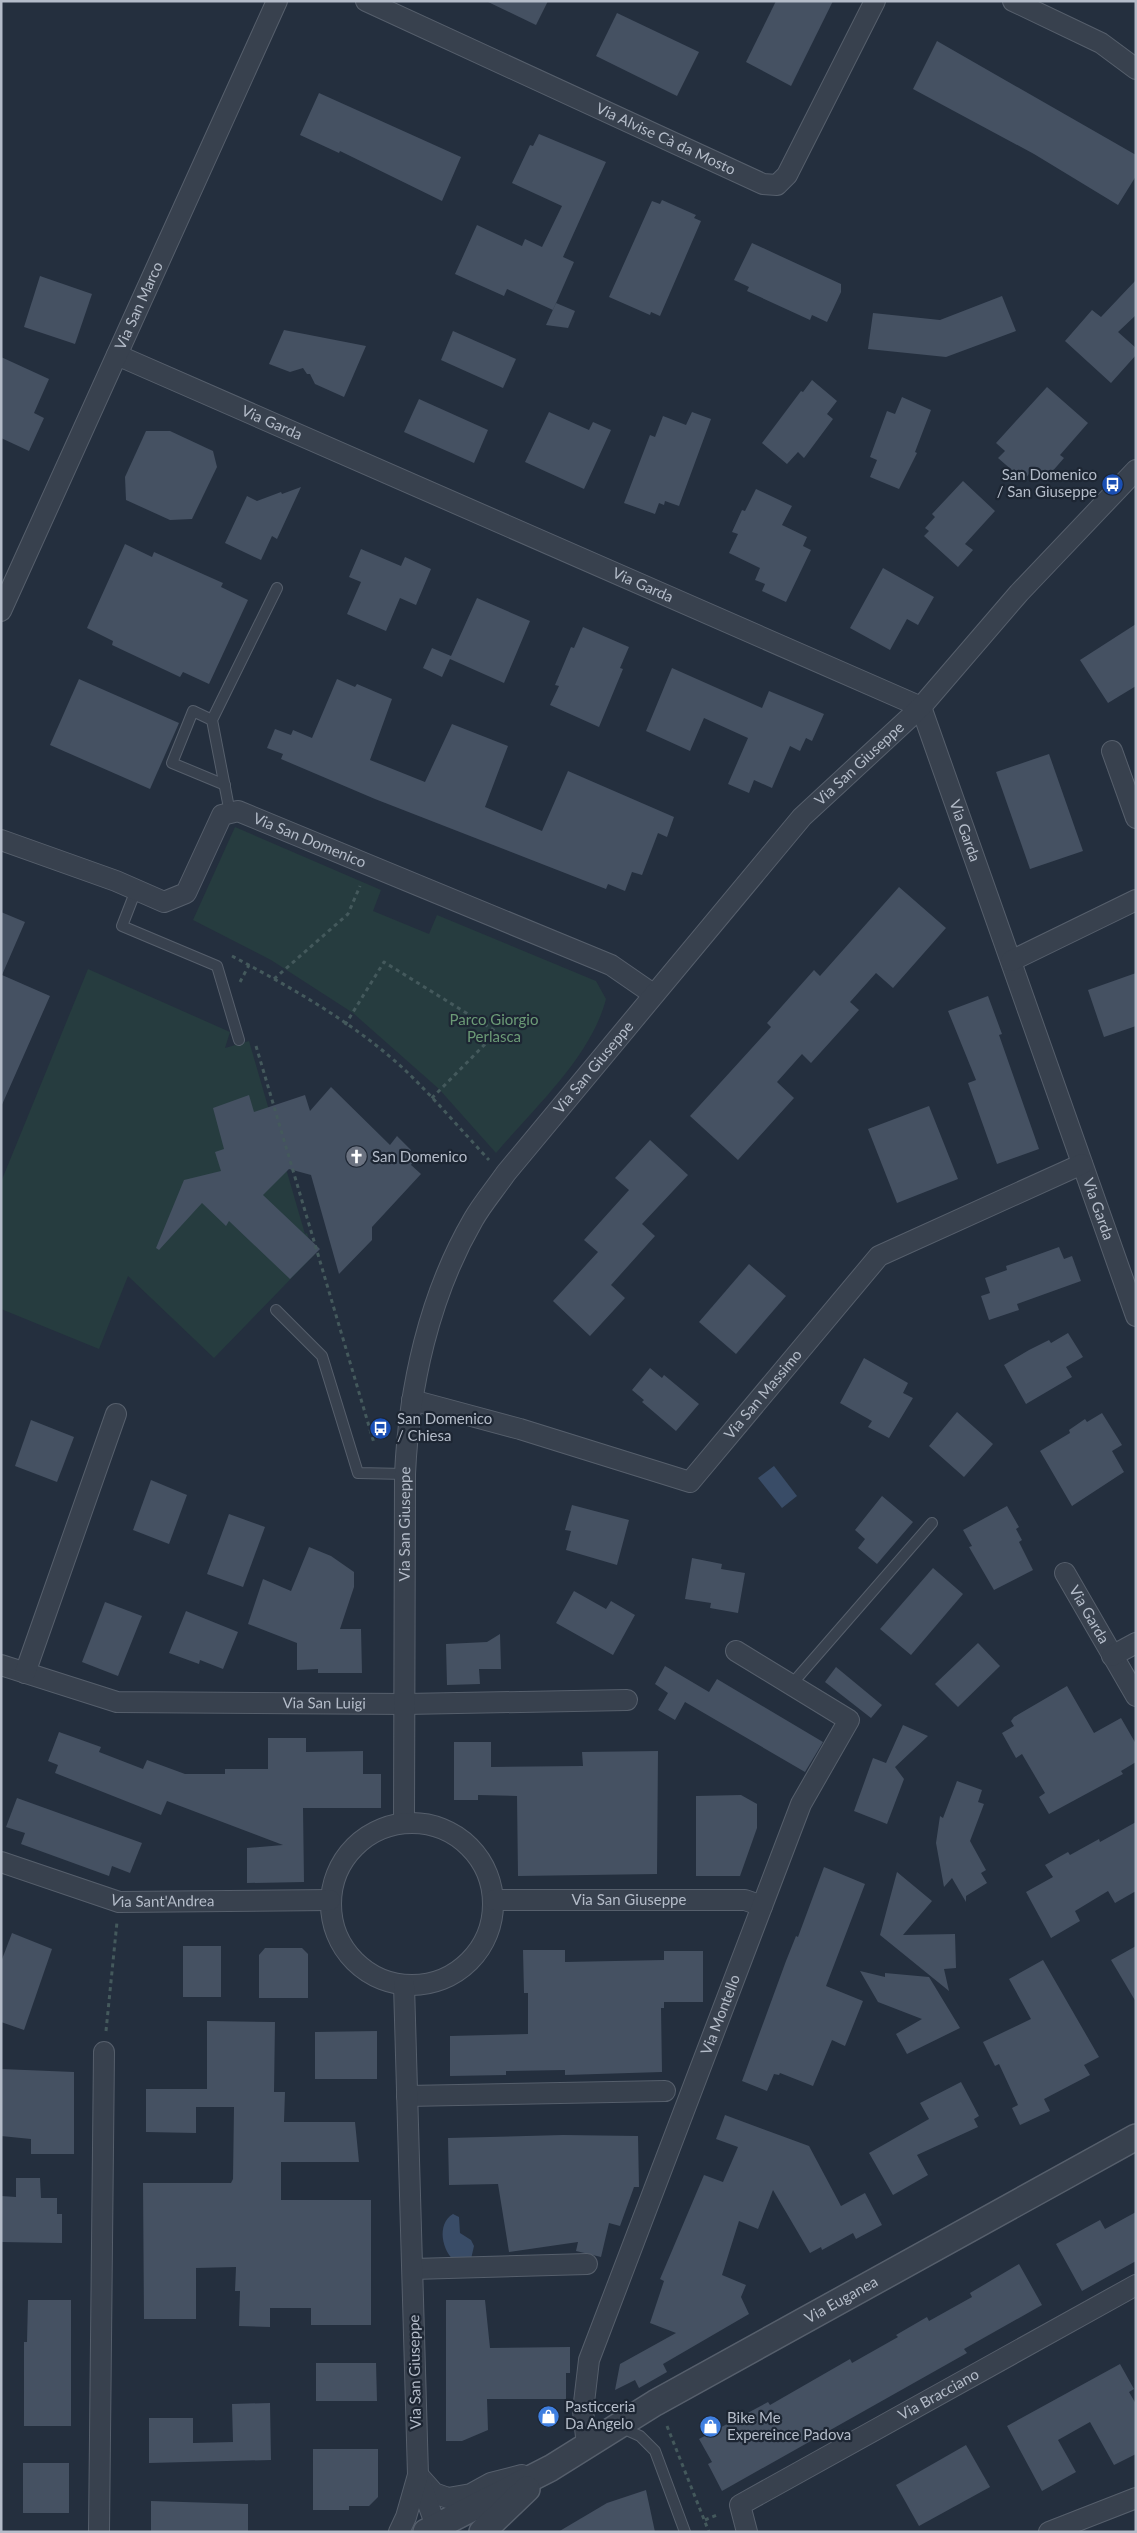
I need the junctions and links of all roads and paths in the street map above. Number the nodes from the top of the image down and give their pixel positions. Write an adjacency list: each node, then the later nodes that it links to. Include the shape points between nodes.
1 (277, 1): 6 (street, Via San Marco)
2 (366, 1): 3 (street, Via Alvise Cà da Mosto, via 763,184 777,184 787,175)
3 (875, 1)
4 (1012, 1): 5 (street, via 1100,43)
5 (1136, 69)
6 (118, 355): 9 (street, Via San Marco); 10 (street, Via Garda)
7 (1136, 470): 10 (street, Via San Giuseppe, via 1019,592)
8 (277, 588): 11 (lane)
9 (1, 611)
10 (921, 707): 21 (street, Via Garda); 25 (street, Via San Giuseppe, via 802,817)
11 (212, 720): 13 (lane); 13 (lane, via 193,711 172,763)
12 (1112, 751): 15 (street)
13 (225, 785): 14 (lane)
14 (230, 813): 18 (street, via 222,814 186,892 164,902); 25 (street, Via San Domenico, via 238,811 271,824 610,965)
15 (1136, 818)
16 (1, 840): 18 (street)
17 (362, 881): 23 (path, via 348,914)
18 (136, 890): 27 (lane, via 122,926 217,966)
19 (1136, 900): 21 (street)
20 (227, 953): 22 (path)
21 (1011, 960): 31 (street, Via Garda)
22 (249, 965): 23 (path); 24 (path)
23 (274, 979): 26 (path)
24 (238, 986)
25 (653, 994): 34 (street, Via San Giuseppe, via 506,1173 473,1220 449,1269 432,1316)
26 (345, 1025): 29 (path, via 405,1070); 29 (path, via 384,962 497,1032)
27 (239, 1040)
28 (255, 1043): 36 (path)
29 (431, 1099): 30 (path)
30 (490, 1160)
31 (1082, 1164): 33 (street, Via Garda); 34 (street, Via San Massimo, via 879,1256 690,1482 520,1429)
32 (276, 1310): 37 (lane, via 322,1356 358,1473)
33 (1136, 1316)
34 (412, 1400): 37 (street, Via San Giuseppe)
35 (116, 1414): 44 (street)
36 (374, 1443)
37 (405, 1474): 48 (street, Via San Giuseppe)
38 (932, 1523): 45 (lane)
39 (1065, 1573): 42 (street, Via Garda)
40 (1136, 1643): 42 (street, Via Garda)
41 (736, 1652): 45 (street, Via Montello)
42 (1112, 1656): 46 (street, Via Garda)
43 (1, 1664): 44 (street, Via San Luigi)
44 (26, 1673): 48 (street, Via San Luigi, via 116,1702)
45 (791, 1685): 54 (street, Via Montello, via 849,1720 801,1804)
46 (1136, 1696)
47 (627, 1700): 48 (street, Via San Luigi)
48 (406, 1704): 49 (street, Via San Giuseppe)
49 (404, 1822): 51 (street, via 382,1828 362,1839 345,1856 334,1876); 52 (street, via 431,1824 456,1834 475,1852 489,1875)
50 (1, 1862): 53 (street, Via Sant'Andrea)
51 (330, 1900): 53 (street, Via Sant'Andrea); 55 (street, via 335,1932 342,1947 358,1966 380,1979)
52 (494, 1900): 54 (street, Via San Giuseppe, via 745,1900); 55 (street, via 491,1928 478,1953 458,1972 432,1983)
53 (119, 1902): 56 (path)
54 (762, 1906): 64 (street, Via Montello, via 589,2360 584,2411)
55 (404, 1985): 58 (street, Via San Giuseppe)
56 (104, 2052): 69 (street)
57 (665, 2091): 58 (street)
58 (407, 2096): 61 (street, Via San Giuseppe)
59 (1136, 2137): 63 (street, Via Euganea, via 800,2321)
60 (587, 2264): 61 (street)
61 (413, 2269): 66 (street, Via San Giuseppe)
62 (1136, 2285): 73 (street, Via Bracciano, via 740,2505)
63 (619, 2426): 64 (street, Via Euganea); 72 (lane, via 640,2436 655,2451)
64 (587, 2445): 65 (street, Via Euganea)
65 (550, 2468): 66 (street, via 491,2483 460,2498 434,2493); 68 (street, Via Euganea); 71 (street, Via Euganea)
66 (418, 2475): 68 (street, Via San Giuseppe); 70 (street, Via San Giuseppe)
67 (1136, 2498): 74 (street)
68 (433, 2530)
69 (100, 2532)
70 (399, 2532)
71 (482, 2532)
72 (685, 2532)
73 (747, 2532)
74 (1049, 2532)

